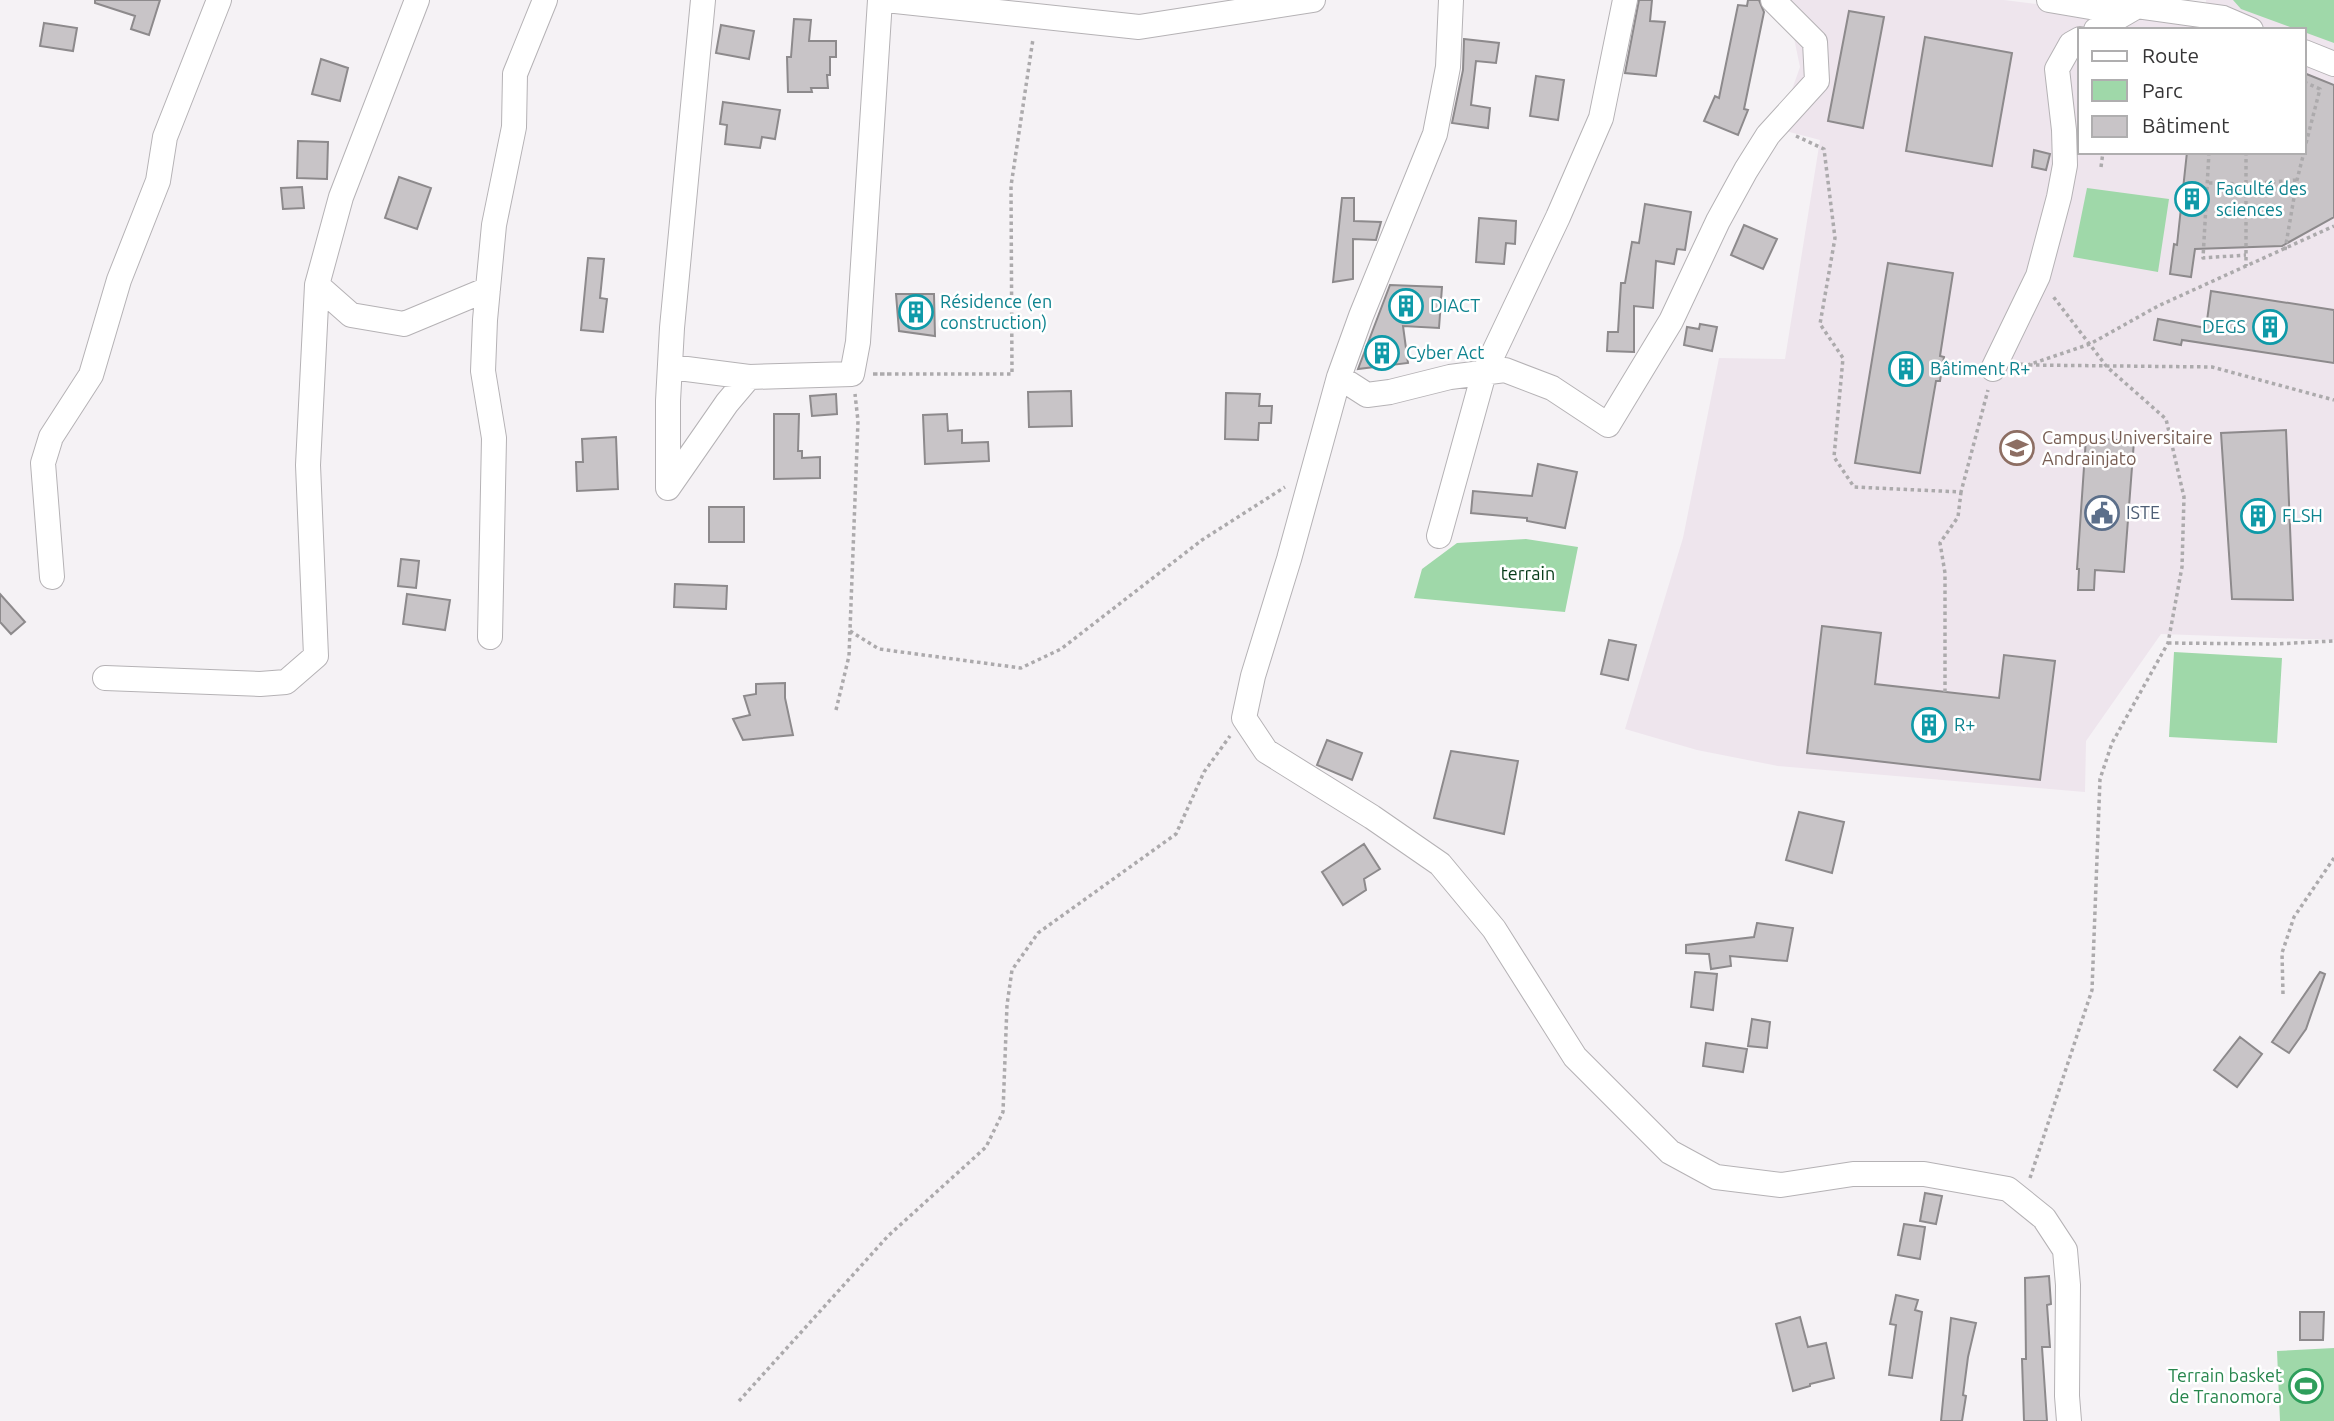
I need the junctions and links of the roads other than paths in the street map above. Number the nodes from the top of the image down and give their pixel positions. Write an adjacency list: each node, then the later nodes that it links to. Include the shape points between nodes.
1 (219, 0): 27 (street, via 165,137 158,181 119,280 91,375 51,437 43,464)
2 (417, 0): 19 (street, via 341,197)
3 (545, 0): 20 (street, via 515,74 514,127 494,225)
4 (703, 0): 21 (street)
5 (880, 0): 24 (street, via 858,342 852,374)
6 (886, 0): 7 (street, via 1139,27)
7 (1312, 0)
8 (1451, 0): 25 (street, via 1448,67 1435,134)
9 (1625, 0): 23 (street, via 1601,118)
10 (1773, 0): 23 (street, via 1815,41 1817,81 1768,135 1718,221 1671,321 1608,425 1552,388 1506,369)
11 (2049, 0): 12 (street, via 2096,8)
12 (2137, 6): 13 (street); 14 (street)
13 (2217, 9): 15 (street)
14 (2099, 28)
15 (2248, 28)
16 (2078, 40): 22 (street, via 2057,69 2065,165 2059,197 2038,276)
17 (2306, 53): 18 (street)
18 (2334, 64)
19 (317, 285): 20 (street, via 351,315 404,324); 29 (street, via 308,465 316,656 286,682)
20 (488, 289): 28 (street, via 483,371 494,438)
21 (671, 367): 24 (street); 24 (street, via 668,488)
22 (1993, 369)
23 (1484, 373): 25 (street, via 1367,395); 26 (street)
24 (749, 377)
25 (1339, 377): 30 (street, via 1244,718 1266,751 1440,864 1494,929 1575,1057 1670,1152 1716,1177 1781,1185 1853,1174 1924,1174 2008,1189 2044,1218 2065,1250)
26 (1439, 536)
27 (52, 577)
28 (490, 637)
29 (105, 678)
30 (2069, 1421)

